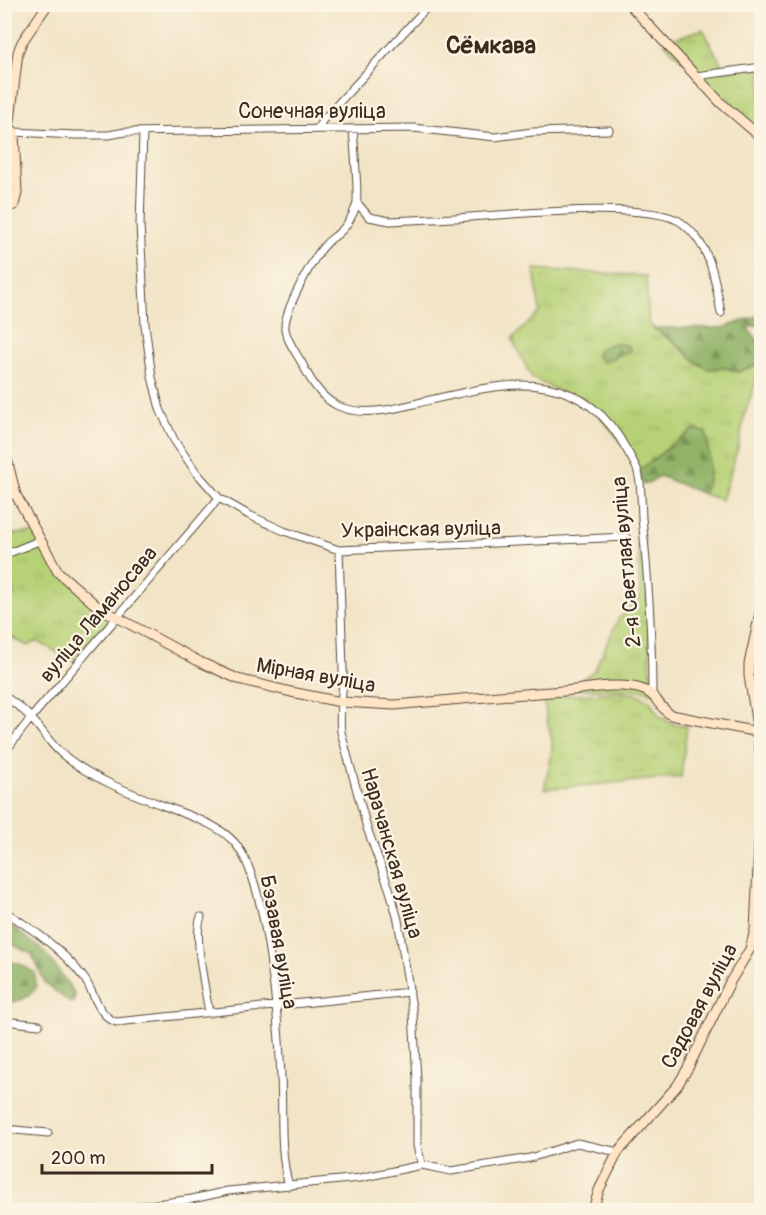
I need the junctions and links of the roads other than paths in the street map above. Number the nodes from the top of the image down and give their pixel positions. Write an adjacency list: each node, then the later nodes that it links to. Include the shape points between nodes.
1 (48, 4): 6 (street, via 18,52)
2 (430, 4): 7 (street)
3 (629, 4): 5 (street)
4 (762, 67): 5 (street)
5 (696, 76): 11 (street, via 736,118)
6 (8, 128): 10 (street, Сонечная вуліца, via 75,135); 13 (street, via 16,201)
7 (318, 128): 8 (street, Сонечная вуліца); 10 (street, Сонечная вуліца)
8 (354, 130): 9 (street, Сонечная вуліца, via 422,128 495,136); 12 (street)
9 (609, 130)
10 (143, 132): 18 (street, Украінская вуліца, via 140,224 152,377 174,440)
11 (762, 138)
12 (358, 204): 14 (street, via 369,217 390,220 562,211 642,212 680,221 710,259); 25 (street, 2-я Светлая вуліца, via 343,230 313,262 285,322 288,338 311,380 338,405 366,412 523,384 549,386 572,394 594,409 610,424 638,471)
13 (4, 209)
14 (721, 313)
15 (4, 447): 17 (street, Мірная вуліца)
16 (4, 495): 17 (street)
17 (16, 495): 20 (street, Мірная вуліца)
18 (219, 498): 21 (street, Украінская вуліца, via 284,531); 24 (street, вуліца Ламаносава)
19 (626, 537): 21 (street, Украінская вуліца)
20 (41, 540): 22 (street); 24 (street, Мірная вуліца, via 58,572 98,607)
21 (339, 550): 27 (street, Нарачанская вуліца, via 344,677)
22 (4, 555)
23 (762, 604): 29 (street, via 748,664)
24 (116, 617): 27 (street, Мірная вуліца, via 238,679); 28 (street, вуліца Ламаносава)
25 (652, 694): 27 (street, Мірная вуліца, via 640,688 616,687 395,705); 29 (street, via 671,715)
26 (4, 696): 28 (street, Бэзавая вуліца)
27 (341, 702): 35 (street, Нарачанская вуліца, via 341,732 398,920)
28 (31, 718): 30 (street, вуліца Ламаносава); 36 (street, Бэзавая вуліца, via 52,745 83,768 122,789 205,822 235,843 247,864 260,905)
29 (758, 732): 31 (street)
30 (4, 753)
31 (762, 773)
32 (762, 783): 42 (street, Садовая вуліца, via 755,930 750,949 677,1086)
33 (4, 910): 37 (street, via 65,956 85,979 110,1021 123,1023)
34 (201, 917): 37 (street, via 199,937)
35 (410, 992): 36 (street); 43 (street, Нарачанская вуліца, via 417,1079 417,1146)
36 (275, 1006): 37 (street); 44 (street, Бэзавая вуліца)
37 (209, 1013)
38 (4, 1021): 39 (street)
39 (39, 1025)
40 (4, 1129): 41 (street)
41 (48, 1133)
42 (618, 1152): 43 (street, via 577,1143 530,1158 451,1171); 46 (street, Садовая вуліца)
43 (422, 1165): 44 (street, via 360,1178)
44 (289, 1186): 45 (street, via 228,1191)
45 (136, 1207)
46 (593, 1210)

